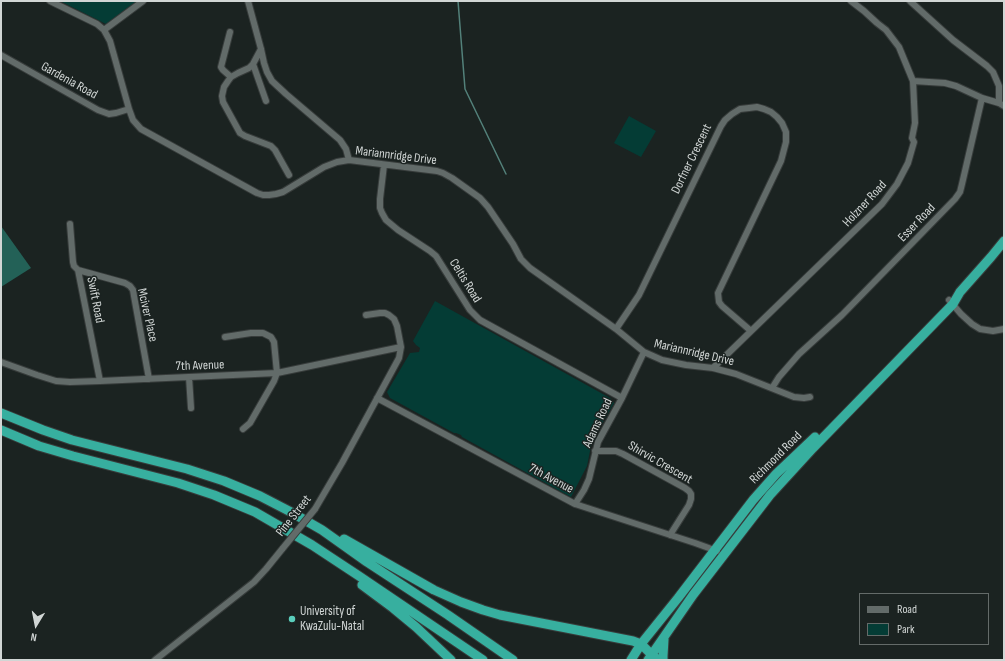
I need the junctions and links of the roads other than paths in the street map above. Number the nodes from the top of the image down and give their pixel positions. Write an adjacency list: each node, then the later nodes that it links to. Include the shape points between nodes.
1 (50, 1): 6 (street)
2 (143, 1): 6 (street)
3 (248, 1): 8 (street)
4 (851, 1): 12 (street, Holzner Road, via 886,30 898,47)
5 (910, 1): 15 (street, via 993,72 999,86)
6 (104, 30): 16 (street, Mariannridge Drive, via 110,41)
7 (230, 32): 11 (street, via 221,66)
8 (261, 49): 10 (street); 17 (street, via 272,81 340,140)
9 (1, 56): 16 (street, Gardenia Road, via 98,110 110,114)
10 (253, 64): 11 (street); 14 (street)
11 (231, 77): 19 (street, via 224,87 222,96 237,128 245,136 271,146)
12 (913, 81): 13 (street, via 945,83); 27 (street, Holzner Road, via 914,142 898,184 868,218)
13 (982, 98): 15 (street); 39 (street, Esser Road, via 960,192 955,199 842,315 799,354)
14 (266, 101)
15 (1001, 104)
16 (129, 109): 17 (street, Mariannridge Drive, via 133,120 141,129 263,195 283,192 324,167)
17 (349, 160): 18 (street, Mariannridge Drive)
18 (384, 165): 25 (street, Mariannridge Drive, via 437,171 473,193 484,202 521,259 530,268); 42 (street, Celtis Road, via 380,208 386,220 436,256 470,310 480,320)
19 (289, 175)
20 (70, 224): 22 (street, Swift Road, via 73,262)
21 (1004, 241): 23 (highway, Richmond Road)
22 (78, 270): 37 (street, Mciver Place, via 125,283 133,290); 38 (street, Swift Road)
23 (950, 302): 26 (street, via 980,329); 52 (highway, Richmond Road, via 763,489); 53 (highway, Richmond Road, via 770,495)
24 (366, 315): 29 (street, via 385,313 392,317 397,326)
25 (616, 329): 27 (street, Dorfner Crescent, via 639,295 724,120 740,109 757,107 771,112 782,123 786,132 786,142 780,161 718,293 722,306); 31 (street, Mariannridge Drive)
26 (1004, 329)
27 (751, 331): 34 (street, Holzner Road)
28 (225, 337): 35 (street, via 263,333 271,337 274,342)
29 (401, 348): 30 (street, 7th Avenue); 33 (street, Pine Street)
30 (388, 350): 33 (street, via 395,355); 35 (street, 7th Avenue)
31 (644, 352): 34 (street, Mariannridge Drive, via 662,360); 42 (street, Adams Road)
32 (1, 362): 38 (street, 7th Avenue, via 56,381)
33 (397, 362): 41 (street, Pine Street)
34 (713, 368): 39 (street, Mariannridge Drive)
35 (277, 373): 36 (street, 7th Avenue); 45 (street, via 250,423)
36 (189, 377): 37 (street, 7th Avenue); 43 (street)
37 (149, 379): 38 (street, 7th Avenue)
38 (100, 381)
39 (772, 388): 40 (street, Mariannridge Drive, via 799,398)
40 (810, 397)
41 (377, 398): 48 (street, 7th Avenue); 57 (street, Pine Street, bridge, via 315,509 266,569 254,582)
42 (622, 398): 47 (street, Adams Road)
43 (191, 408)
44 (1, 413): 49 (highway, via 72,440 224,481 266,499)
45 (243, 429)
46 (1, 430): 51 (highway, via 39,446 214,494 255,512)
47 (595, 451): 48 (street, Adams Road, via 589,479); 50 (street, Shirvic Crescent, via 616,451 689,491 689,505)
48 (575, 504): 50 (street, 7th Avenue)
49 (322, 530): 55 (highway, via 340,536 434,590 483,610); 60 (highway)
50 (670, 535): 52 (street, 7th Avenue)
51 (312, 545): 58 (highway, via 316,552 416,627); 59 (highway)
52 (716, 550): 53 (street, 7th Avenue); 55 (highway, Richmond Road)
53 (723, 556): 54 (highway, Richmond Road)
54 (664, 637): 56 (highway, Richmond Road); 62 (highway)
55 (641, 644): 56 (highway); 61 (highway, Richmond Road)
56 (653, 658)
57 (155, 660)
58 (451, 660)
59 (483, 660)
60 (513, 660)
61 (631, 660)
62 (663, 660)

